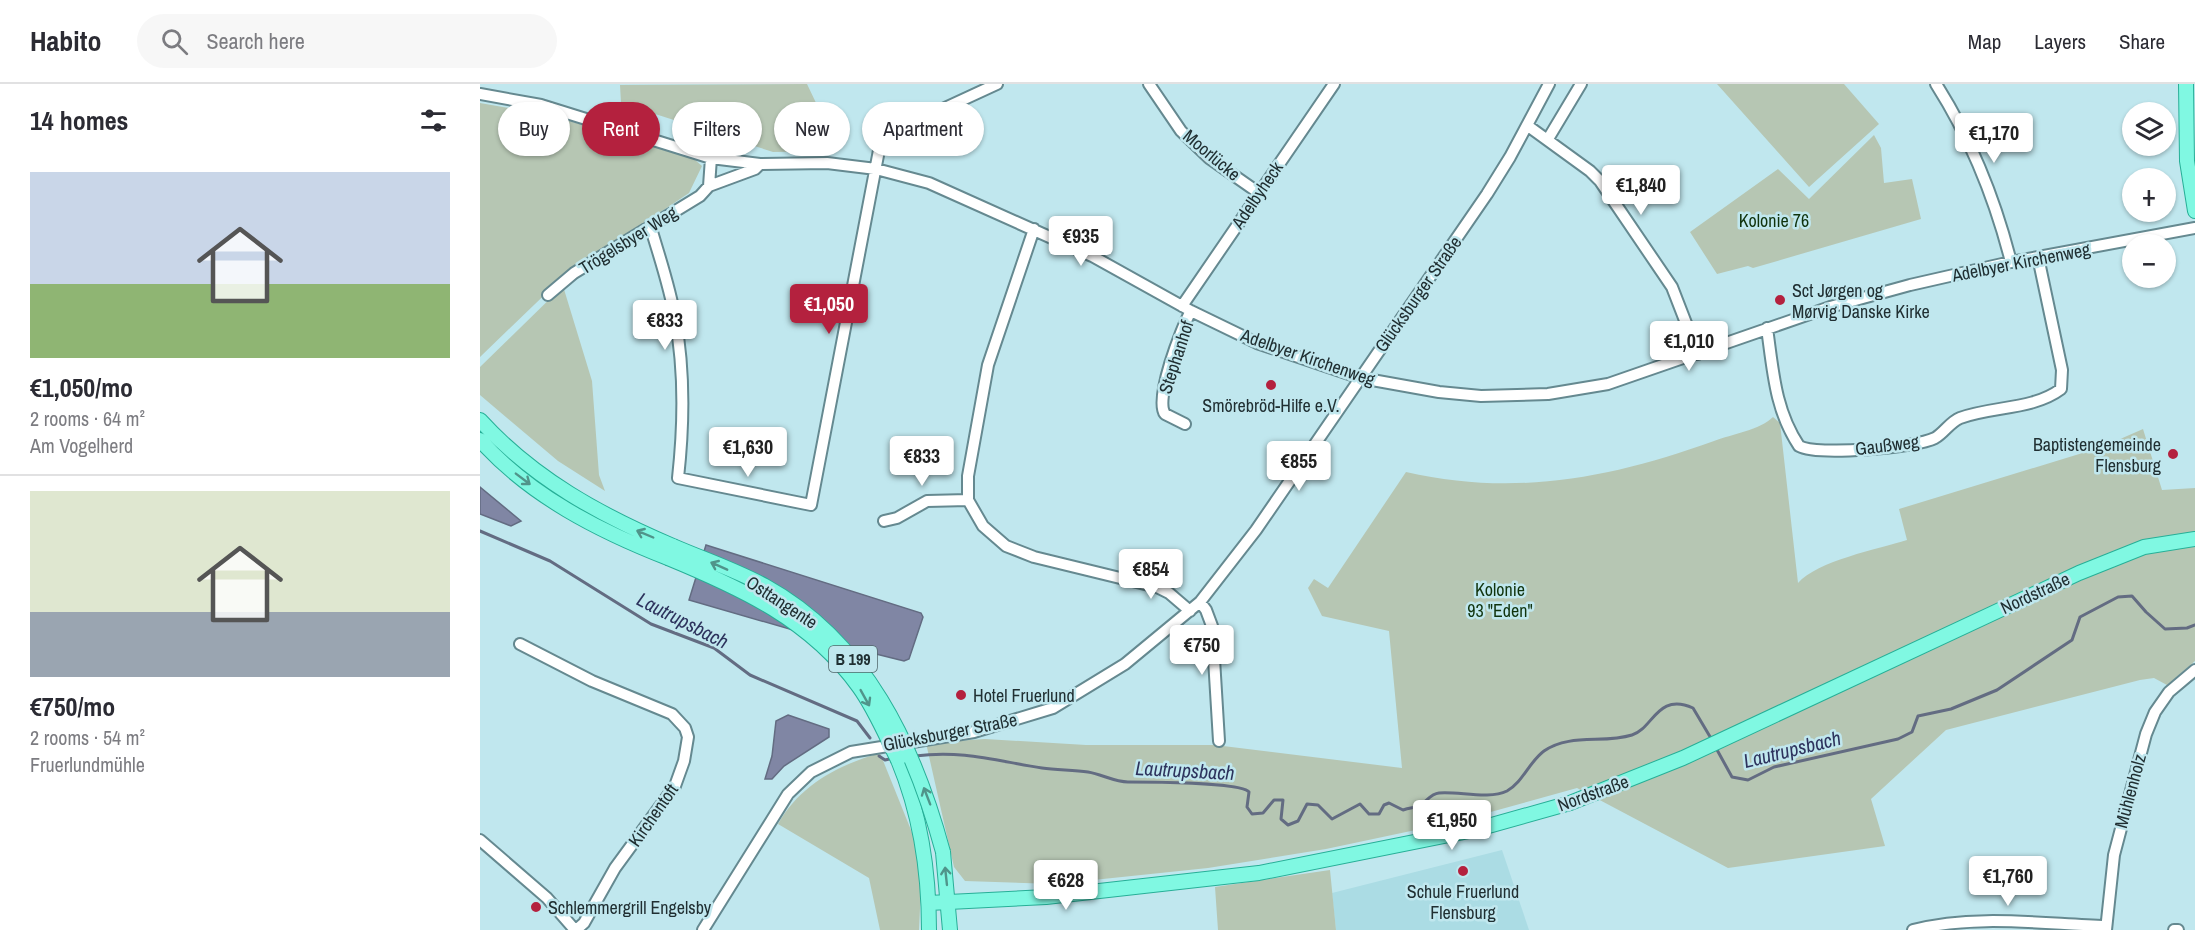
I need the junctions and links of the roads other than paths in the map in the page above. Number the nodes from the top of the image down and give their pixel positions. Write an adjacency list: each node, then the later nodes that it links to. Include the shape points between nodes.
1 (997, 84): 14 (street, via 893,132 880,145)
2 (1149, 84): 16 (street, Moorlücke, via 1181,131 1209,158)
3 (1334, 84): 16 (street, Adelbyheck)
4 (1549, 84): 9 (street, Glücksburger Straße)
5 (1581, 84): 10 (street)
6 (1936, 84): 22 (street, via 1982,173)
7 (2186, 84): 12 (main road)
8 (480, 94): 11 (street, Adelbyer Kirchenweg, via 541,105)
9 (1528, 126): 10 (street); 27 (street, Glücksburger Straße, via 1487,194)
10 (1548, 139): 26 (street, via 1590,171 1611,197 1672,287)
11 (711, 158): 13 (street, Adelbyer Kirchenweg); 15 (street)
12 (2191, 160): 17 (main road)
13 (760, 164): 14 (street, Adelbyer Kirchenweg, via 827,163); 15 (street, Trögelsbyer Weg)
14 (876, 169): 18 (street, via 812,505 678,478 683,431 680,355 675,317); 20 (street, Adelbyer Kirchenweg, via 929,183)
15 (709, 186): 18 (street, Trögelsbyer Weg, via 700,196)
16 (1258, 193): 24 (street, Adelbyheck)
17 (2195, 211)
18 (650, 225): 23 (street, Trögelsbyer Weg, via 574,273)
19 (2195, 228): 21 (street, Adelbyer Kirchenweg)
20 (1034, 229): 24 (street, Adelbyer Kirchenweg); 31 (street, via 988,365 968,476)
21 (2038, 257): 22 (street, Adelbyer Kirchenweg); 25 (street, Gaußweg, via 2062,370 2061,388 2044,398 1958,419 1935,439 1815,452 1799,446 1779,406)
22 (2011, 262): 25 (street, Adelbyer Kirchenweg, via 1900,288)
23 (548, 295)
24 (1187, 309): 27 (street, Adelbyer Kirchenweg, via 1257,343); 29 (street, Stephanhof, via 1161,402 1165,414)
25 (1767, 328): 26 (street, Adelbyer Kirchenweg)
26 (1698, 354): 27 (street, Adelbyer Kirchenweg, via 1624,380 1548,394 1481,396)
27 (1360, 378): 35 (street, Glücksburger Straße, via 1256,530)
28 (480, 420): 34 (main road, Osttangente / B 199, one-way to 28, via 566,493 522,461)
29 (1185, 424)
30 (480, 440): 34 (main road, Osttangente / B 199, one-way to 34, via 557,505 608,533)
31 (968, 500): 32 (street, via 927,501); 36 (street, via 983,526 1006,546 1034,557 1157,587)
32 (884, 521)
33 (2195, 539): 41 (main road, Nordstraße, via 2144,548 2079,573 1683,758 1570,803 1474,830 1344,858 1180,884 1046,897)
34 (670, 552): 41 (main road, Osttangente / B 199, one-way to 34, bridge, via 944,852 930,803 897,727 842,645 803,611 765,586); 42 (main road, Osttangente / B 199, one-way to 42, bridge, via 794,620 831,652 860,688 898,760 912,800 925,854)
35 (1200, 602): 36 (street, Glücksburger Straße); 39 (street, via 1212,626)
36 (1190, 611): 45 (street, Glücksburger Straße, via 1107,678 1053,708 974,732 851,752 811,772 778,809)
37 (520, 644): 44 (street, Kirchentoft, via 592,681 672,714 688,737 675,786 615,868 584,923)
38 (2195, 670): 43 (street, Mühlenholz, via 2169,692 2146,734 2114,855)
39 (1219, 741)
40 (480, 840): 44 (street, via 547,898)
41 (949, 901): 42 (main road, Nordstraße); 47 (main road, B 199)
42 (929, 903): 46 (main road, B 199)
43 (2106, 928): 48 (street, via 1985,921)
44 (575, 930)
45 (704, 930)
46 (929, 930)
47 (950, 930)
48 (1913, 930)

